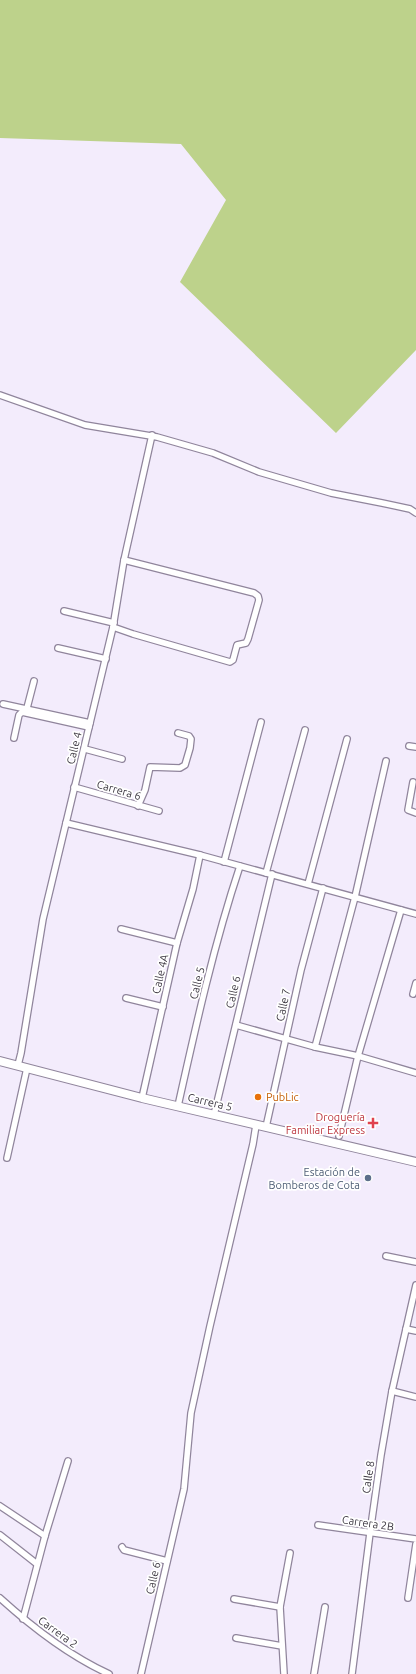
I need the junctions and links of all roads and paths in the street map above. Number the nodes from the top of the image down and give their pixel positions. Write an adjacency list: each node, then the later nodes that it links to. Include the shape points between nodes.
1 (0, 395): 2 (street, via 85,425)
2 (152, 436): 3 (street, via 213,452 259,472 324,491); 4 (street, Calle 4)
3 (416, 513)
4 (124, 560): 6 (street, Calle 4); 6 (street, via 254,593 260,600 248,639 238,645 230,662 133,634)
5 (64, 611): 6 (street)
6 (114, 625): 8 (street, Calle 4)
7 (58, 648): 8 (street)
8 (106, 659): 13 (street, Calle 4)
9 (34, 681): 11 (street)
10 (3, 704): 11 (street)
11 (27, 708): 13 (street)
12 (261, 722): 30 (street)
13 (90, 725): 16 (street, via 22,712); 20 (street, Calle 4)
14 (305, 730): 32 (street, Calle 6)
15 (178, 733): 25 (street, via 191,739 185,765 180,768 150,767)
16 (14, 738)
17 (347, 739): 33 (street)
18 (409, 746): 19 (street)
19 (416, 747)
20 (85, 749): 21 (street); 24 (street, Calle 4)
21 (122, 759)
22 (386, 761): 35 (street)
23 (413, 782): 27 (street, via 408,810)
24 (74, 787): 25 (street, Carrera 6); 28 (street, Calle 4)
25 (138, 806): 26 (street, Carrera 6)
26 (159, 811)
27 (416, 813)
28 (66, 823): 29 (street); 49 (street, Calle 4, via 43,919)
29 (200, 855): 30 (street); 39 (street, Calle 4A)
30 (224, 862): 31 (street)
31 (240, 866): 32 (street); 53 (street, Calle 5, via 222,923)
32 (269, 873): 33 (street); 44 (street, Calle 6)
33 (308, 884): 34 (street)
34 (323, 888): 35 (street); 45 (street, Calle 7, via 301,970)
35 (355, 897): 36 (street); 46 (street)
36 (401, 910): 37 (street); 47 (street)
37 (416, 914)
38 (121, 929): 39 (street)
39 (177, 943): 43 (street, Calle 4A)
40 (416, 983): 41 (street)
41 (413, 994)
42 (126, 998): 43 (street)
43 (163, 1007): 52 (street, Calle 4A)
44 (236, 1026): 45 (street); 54 (street, Calle 6)
45 (287, 1039): 46 (street); 56 (street, Calle 7)
46 (314, 1047): 47 (street)
47 (358, 1056): 51 (street); 57 (street)
48 (0, 1061): 49 (main road, Carrera 5)
49 (18, 1065): 50 (main road, Carrera 5)
50 (27, 1068): 52 (main road, Carrera 5); 58 (street)
51 (416, 1073)
52 (142, 1098): 53 (main road, Carrera 5)
53 (178, 1106): 54 (main road, Carrera 5)
54 (214, 1115): 55 (main road, Carrera 5)
55 (256, 1125): 56 (main road, Carrera 5); 77 (street, Calle 6, via 191,1413 184,1487)
56 (266, 1127): 59 (main road, Carrera 5)
57 (339, 1136)
58 (7, 1158)
59 (416, 1162)
60 (386, 1256): 61 (street)
61 (416, 1262)
62 (416, 1284): 63 (street, Calle 8)
63 (406, 1329): 64 (street); 65 (street, Calle 8)
64 (416, 1331)
65 (392, 1391): 66 (street); 70 (street, Calle 8)
66 (416, 1397)
67 (68, 1461): 72 (street)
68 (0, 1506): 72 (street)
69 (318, 1525): 70 (street, Carrera 2B)
70 (370, 1533): 73 (street, Carrera 2B); 91 (street, Calle 8)
71 (0, 1535): 78 (street)
72 (45, 1536): 78 (street)
73 (416, 1539)
74 (416, 1544): 80 (street)
75 (122, 1546): 77 (street, via 124,1550)
76 (290, 1553): 82 (street)
77 (167, 1562): 88 (street, Calle 6)
78 (37, 1564): 84 (street)
79 (0, 1598): 84 (street, Carrera 2)
80 (408, 1598)
81 (234, 1599): 82 (street)
82 (280, 1607): 86 (street)
83 (325, 1607): 90 (street)
84 (23, 1619): 87 (street, Carrera 2, via 71,1654)
85 (236, 1638): 86 (street)
86 (282, 1646): 89 (street)
87 (109, 1674)
88 (141, 1674)
89 (284, 1674)
90 (314, 1674)
91 (352, 1674)

